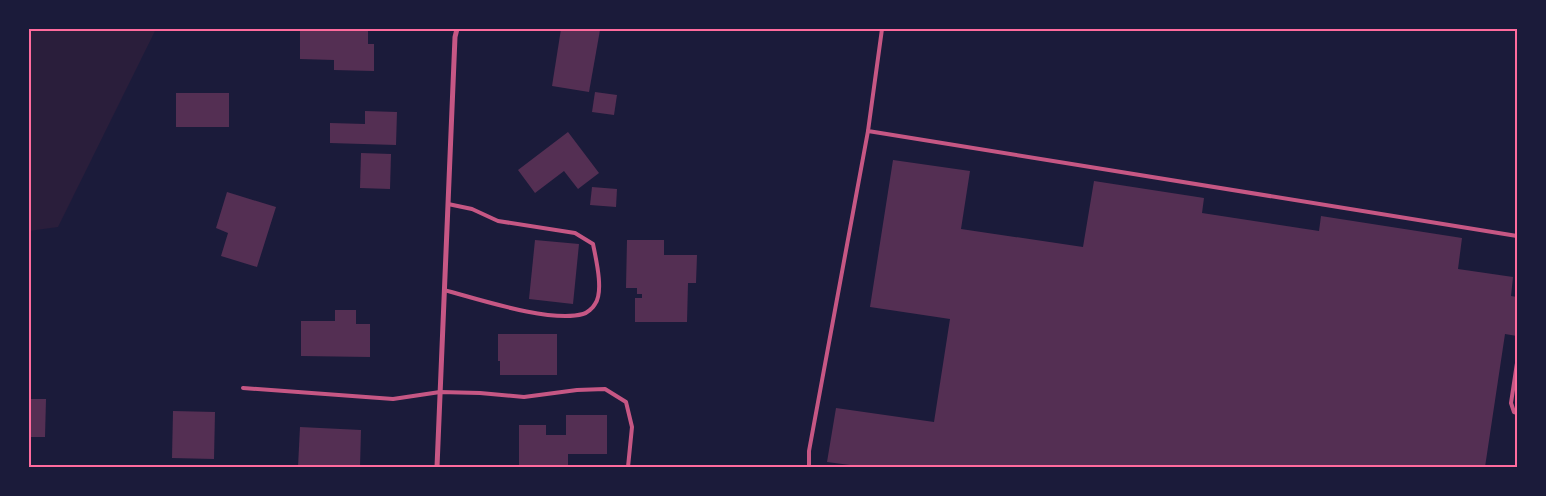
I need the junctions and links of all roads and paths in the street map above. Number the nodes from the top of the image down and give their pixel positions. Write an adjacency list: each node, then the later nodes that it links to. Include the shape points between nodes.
1 (457, 29): 4 (street)
2 (882, 29): 3 (lane)
3 (868, 131): 5 (lane); 13 (lane, via 809,451)
4 (448, 204): 6 (street); 6 (lane, via 472,209 498,221 575,233 592,244 599,285 596,304 585,314 562,315 533,312)
5 (1517, 236)
6 (444, 290): 9 (street)
7 (1517, 363): 10 (lane, via 1511,404)
8 (243, 388): 9 (lane, via 392,399)
9 (440, 392): 11 (street); 12 (lane, via 524,397 605,389 626,402 632,427)
10 (1517, 413)
11 (437, 467)
12 (628, 467)
13 (809, 467)

